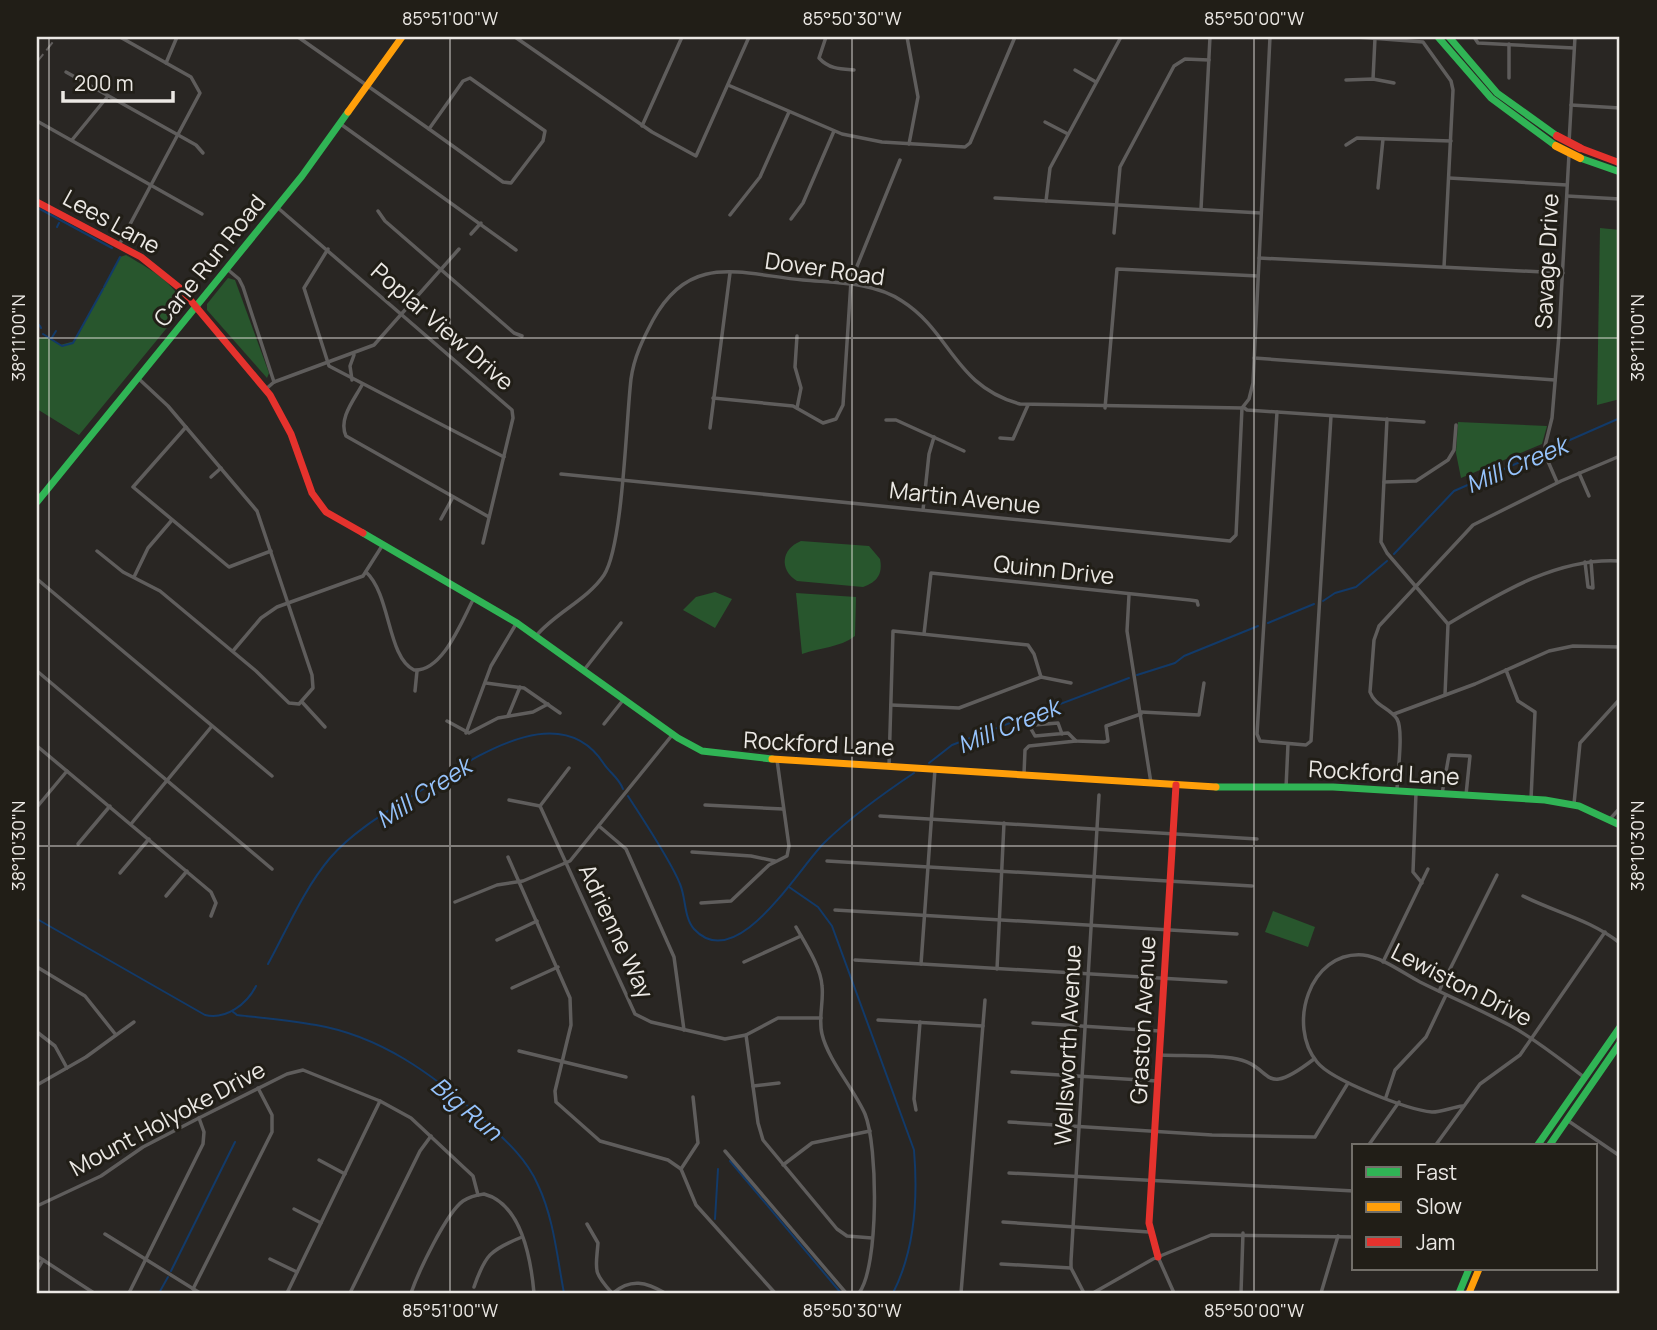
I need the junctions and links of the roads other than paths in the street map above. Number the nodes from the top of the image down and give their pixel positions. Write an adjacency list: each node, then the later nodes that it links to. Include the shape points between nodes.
1 (120, 37): 25 (street)
2 (177, 37): 25 (street)
3 (298, 37): 35 (street)
4 (402, 37): 35 (main road, Cane Run Road)
5 (515, 37): 43 (street)
6 (682, 37): 43 (street)
7 (749, 37): 34 (street)
8 (826, 37): 26 (street, via 819,58 825,65)
9 (907, 37): 51 (street, via 918,97)
10 (1015, 37): 51 (street, via 970,143 964,147)
11 (1121, 37): 32 (street)
12 (1210, 37): 24 (street)
13 (1270, 37): 71 (street)
14 (1357, 37): 20 (street)
15 (1438, 37): 54 (main road, bridge, via 1488,96 1519,122 1556,146)
16 (1449, 37): 54 (main road, bridge, via 1502,97)
17 (1474, 37): 21 (street, via 1478,43)
18 (1529, 37): 22 (street)
19 (1575, 37): 23 (street, Savage Drive)
20 (1375, 38): 30 (street); 50 (street, via 1422,41 1452,85)
21 (1509, 44): 22 (street); 29 (street)
22 (1529, 46): 23 (street)
23 (1574, 48): 37 (street, Savage Drive)
24 (1209, 60): 67 (street, via 1185,59 1174,66 1122,161); 69 (street)
25 (166, 63): 47 (street, via 195,80 200,90)
26 (854, 70)
27 (1075, 70): 32 (street)
28 (66, 72): 36 (street)
29 (1509, 78)
30 (1373, 79): 31 (street); 33 (street)
31 (1346, 80)
32 (1096, 82): 46 (street)
33 (1394, 83)
34 (728, 85): 39 (street); 43 (street, via 699,153 692,155)
35 (368, 86): 42 (main road, Cane Run Road); 44 (street)
36 (108, 96): 47 (street); 49 (street)
37 (1571, 105): 38 (street); 59 (street, Savage Drive)
38 (1620, 108)
39 (789, 111): 45 (street); 73 (street, via 760,177)
40 (37, 121): 49 (street)
41 (1045, 122): 46 (street)
42 (342, 125): 68 (main road, Cane Run Road); 75 (street)
43 (642, 126)
44 (429, 129): 44 (street, via 470,78 541,127 545,136 509,183)
45 (834, 131): 51 (street, via 871,141); 74 (street, via 803,203)
46 (1068, 134): 65 (street, via 1050,168)
47 (180, 136): 53 (street); 60 (street)
48 (1383, 139): 50 (street); 52 (street, via 1353,138); 61 (street)
49 (71, 141): 60 (street)
50 (1451, 141): 58 (street)
51 (909, 144)
52 (1346, 145)
53 (203, 153)
54 (1580, 153): 56 (main road); 57 (main road)
55 (900, 160): 89 (street)
56 (1620, 163)
57 (1620, 172)
58 (1449, 178): 59 (street); 83 (street)
59 (1567, 185): 62 (street, Savage Drive)
60 (152, 186): 72 (street); 78 (street)
61 (1378, 188)
62 (1567, 196): 64 (street); 87 (street, Savage Drive)
63 (995, 198): 65 (street)
64 (1620, 199)
65 (1046, 201): 67 (street)
66 (37, 202): 78 (main road, Lees Lane)
67 (1116, 204): 69 (street); 76 (street)
68 (277, 208): 80 (street, Poplar View Drive); 84 (main road, Cane Run Road)
69 (1201, 209): 71 (street)
70 (378, 211): 85 (street)
71 (1261, 213): 82 (street)
72 (202, 214)
73 (730, 215)
74 (791, 219)
75 (481, 223): 77 (street); 81 (street)
76 (1114, 233)
77 (471, 234)
78 (119, 245): 90 (main road, Lees Lane, via 170,278)
79 (459, 248): 85 (street)
80 (328, 249): 91 (street, Poplar View Drive); 96 (street, via 304,288)
81 (516, 250)
82 (1259, 258): 83 (street); 88 (street)
83 (1444, 267): 87 (street)
84 (227, 269): 90 (main road, Cane Run Road); 100 (street, via 243,287)
85 (441, 269): 91 (street); 92 (street)
86 (730, 273): 89 (street, Dover Road); 103 (street); 125 (street, Dover Road, via 699,275 680,284 665,299 647,331 632,372)
87 (1563, 273): 99 (street, Savage Drive)
88 (1258, 276): 95 (street); 107 (street, via 1117,268)
89 (851, 285): 104 (street, Dover Road, via 900,299 925,320 976,384 1007,401); 106 (street, via 842,409 836,419 823,423)
90 (196, 307): 97 (main road, Cane Run Road); 102 (main road, Rockford Lane)
91 (402, 314): 94 (street, via 374,345); 120 (street, Poplar View Drive, via 511,408)
92 (522, 336)
93 (797, 336): 106 (street, via 795,367 801,388)
94 (355, 354): 96 (street); 98 (street, via 350,366)
95 (1254, 358): 99 (street); 105 (street, via 1252,390)
96 (328, 363): 98 (street); 100 (street)
97 (138, 378): 114 (street); 130 (main road, Cane Run Road)
98 (352, 380): 101 (street)
99 (1555, 380): 127 (street, Savage Drive, via 1545,453)
100 (274, 382): 102 (street)
101 (362, 385): 120 (street); 129 (street, via 344,419 346,436)
102 (266, 389): 136 (main road, Rockford Lane, via 286,423 321,507)
103 (713, 398): 106 (street); 115 (street)
104 (1028, 405): 107 (street, Dover Road); 117 (street, via 1013,439)
105 (1242, 407): 107 (street, Dover Road); 108 (street, Dover Road); 131 (street, Martin Avenue, via 1236,535 1231,540)
106 (797, 408)
107 (1105, 408)
108 (1277, 412): 109 (street, Dover Road); 185 (street, via 1257,734 1263,742)
109 (1331, 415): 110 (street, Dover Road); 185 (street, via 1311,738 1306,745)
110 (1387, 419): 112 (street, Dover Road); 126 (street)
111 (886, 420): 116 (street, via 897,420)
112 (1424, 422)
113 (1456, 425): 126 (street, via 1454,450 1448,460 1412,482)
114 (186, 427): 121 (street); 134 (street, via 132,485)
115 (710, 428)
116 (934, 437): 118 (street); 131 (street)
117 (1000, 438)
118 (964, 451)
119 (1620, 456): 122 (street)
120 (504, 457): 132 (street, Poplar View Drive)
121 (221, 468): 124 (street); 138 (street, via 257,511)
122 (1579, 473): 127 (street); 128 (street)
123 (561, 474): 125 (street, Martin Avenue)
124 (211, 478)
125 (621, 480): 131 (street, Martin Avenue); 154 (street, Dover Road, via 613,551 604,575)
126 (1384, 482): 145 (street, via 1382,546)
127 (1557, 483): 145 (street, via 1466,530)
128 (1589, 496)
129 (453, 497): 132 (street); 133 (street)
130 (37, 502)
131 (923, 510)
132 (489, 517): 135 (street, Poplar View Drive)
133 (441, 519)
134 (172, 520): 138 (street, via 230,568); 143 (street, via 148,548)
135 (483, 543)
136 (382, 547): 142 (street); 147 (main road, Rockford Lane)
137 (97, 551): 143 (street)
138 (271, 551): 148 (street)
139 (1591, 561): 140 (street); 141 (street); 141 (street, via 1593,588 1588,587)
140 (1620, 561)
141 (1585, 562): 152 (street, via 1542,575)
142 (366, 572): 148 (street); 160 (street, via 379,590 402,660)
143 (134, 577): 156 (street, via 156,587)
144 (37, 579): 179 (street)
145 (1416, 586): 152 (street); 175 (street, via 1379,626 1374,640 1371,696)
146 (1129, 594): 149 (street, via 1197,601); 153 (street, Quinn Drive, via 932,573); 174 (street, Quinn Drive, via 1127,631)
147 (474, 598): 150 (main road, Rockford Lane); 160 (street, via 456,635 434,663)
148 (288, 602): 156 (street, via 261,618); 170 (street, via 314,681)
149 (1198, 605)
150 (517, 623): 154 (main road, Rockford Lane); 162 (street)
151 (621, 623): 157 (street)
152 (1448, 624): 167 (street)
153 (924, 634): 161 (street, via 1028,645); 172 (street, via 893,631)
154 (536, 636): 157 (main road, Rockford Lane)
155 (1620, 647): 158 (street, via 1562,648)
156 (233, 651): 170 (street, via 286,702)
157 (583, 670): 168 (main road, Rockford Lane)
158 (1506, 670): 167 (street); 203 (street, via 1518,701 1535,712)
159 (37, 671): 194 (street)
160 (417, 671): 166 (street)
161 (1041, 677): 163 (street); 172 (street, via 959,708)
162 (486, 683): 165 (street); 181 (street)
163 (1070, 683)
164 (1204, 683): 174 (street, via 1199,715)
165 (520, 687): 171 (street); 176 (street)
166 (415, 691)
167 (1445, 695): 175 (street)
168 (624, 699): 178 (street); 182 (main road, Rockford Lane)
169 (1620, 699): 205 (street, via 1580,743)
170 (302, 702): 180 (street)
171 (548, 704): 173 (street); 176 (street)
172 (891, 705): 188 (street)
173 (559, 713)
174 (1141, 713): 184 (street, via 1106,726 1108,741); 195 (street, Quinn Drive)
175 (1393, 715): 198 (street, via 1399,724)
176 (508, 716): 181 (street)
177 (447, 721): 181 (street)
178 (604, 724)
179 (212, 726): 193 (street); 194 (street)
180 (325, 727)
181 (466, 733)
182 (673, 734): 187 (main road, Rockford Lane, via 711,754); 218 (street)
183 (1062, 734): 183 (street, via 1035,736 1031,729 1058,723); 184 (street, via 1068,733)
184 (1076, 741): 192 (street, via 1029,746)
185 (1288, 744): 197 (street)
186 (37, 746): 191 (street)
187 (777, 760): 188 (main road, Rockford Lane); 210 (street)
188 (889, 766): 190 (main road, Rockford Lane)
189 (569, 768): 207 (street)
190 (935, 769): 192 (main road, Rockford Lane); 213 (street)
191 (67, 771): 208 (street); 209 (street)
192 (1024, 774): 195 (main road, Rockford Lane)
193 (272, 776)
194 (167, 781): 216 (street); 230 (street)
195 (1151, 783): 196 (main road, Rockford Lane)
196 (1176, 785): 197 (main road, Rockford Lane); 220 (main road, Graston Avenue)
197 (1286, 788): 198 (main road, Rockford Lane)
198 (1397, 791): 199 (main road, Rockford Lane)
199 (1416, 793): 200 (main road, Rockford Lane); 239 (street, via 1413,872)
200 (1442, 794): 202 (main road, Rockford Lane); 202 (street, via 1449,755 1470,756)
201 (1099, 795): 219 (street, Wellsworth Avenue)
202 (1466, 795): 203 (main road, Rockford Lane)
203 (1531, 799): 205 (main road, Rockford Lane)
204 (509, 800): 207 (street)
205 (1574, 804): 214 (main road, Rockford Lane)
206 (705, 805): 210 (street)
207 (540, 806): 228 (street, Adrienne Way)
208 (37, 807)
209 (110, 807): 216 (street); 223 (street)
210 (783, 808): 227 (street, via 788,853)
211 (1620, 808): 214 (street)
212 (880, 816): 213 (street)
213 (931, 818): 215 (street); 229 (street)
214 (1610, 819): 217 (main road, Rockford Lane)
215 (1004, 823): 219 (street); 233 (street)
216 (131, 824): 221 (street)
217 (1620, 825)
218 (600, 826): 228 (street); 280 (street, via 626,849 674,957)
219 (1097, 828): 220 (street); 236 (street, Wellsworth Avenue)
220 (1173, 833): 222 (street); 238 (main road, Graston Avenue)
221 (149, 839): 232 (street); 234 (street)
222 (1257, 839)
223 (78, 844)
224 (692, 852): 227 (street)
225 (508, 857): 237 (street)
226 (827, 860): 229 (street)
227 (775, 861): 244 (street, via 731,901)
228 (566, 863): 237 (street); 280 (street, Adrienne Way, via 634,1012)
229 (927, 867): 233 (street); 246 (street)
230 (272, 869)
231 (1428, 869): 239 (street)
232 (187, 871): 241 (street); 247 (street, via 215,896)
233 (1003, 871): 236 (street); 248 (street)
234 (120, 873)
235 (1497, 874): 269 (street)
236 (1095, 877): 238 (street); 250 (street, Wellsworth Avenue)
237 (519, 881): 243 (street, via 497,884); 249 (street)
238 (1170, 881): 240 (street); 252 (main road, Graston Avenue)
239 (1422, 883): 260 (street)
240 (1252, 886)
241 (166, 896)
242 (1523, 896): 253 (street)
243 (455, 902)
244 (701, 903)
245 (835, 910): 246 (street)
246 (924, 915): 248 (street); 261 (street)
247 (211, 916)
248 (999, 920): 250 (street); 264 (street)
249 (537, 921): 256 (street); 263 (street)
250 (1092, 925): 252 (street); 265 (street, Wellsworth Avenue)
251 (796, 927): 255 (street)
252 (1167, 930): 254 (street); 266 (main road, Graston Avenue)
253 (1605, 932): 257 (street); 285 (street)
254 (1237, 934)
255 (801, 936): 259 (street); 272 (street, via 822,982)
256 (497, 940)
257 (1620, 943)
258 (855, 960): 261 (street)
259 (744, 962)
260 (1383, 962): 269 (street, Lewiston Drive); 289 (street, Lewiston Drive, via 1367,956 1348,957 1327,967 1314,982 1305,1001 1303,1028)
261 (921, 964): 264 (street)
262 (37, 967): 283 (street, via 85,996)
263 (558, 967): 268 (street); 290 (street, via 571,1008)
264 (997, 968): 265 (street)
265 (1089, 974): 266 (street); 278 (street, Wellsworth Avenue)
266 (1164, 978): 267 (street); 281 (main road, Graston Avenue)
267 (1226, 982)
268 (512, 988)
269 (1439, 991): 270 (street, Lewiston Drive)
270 (1446, 995): 285 (street, Lewiston Drive); 305 (street, via 1426,1037 1395,1070)
271 (985, 1000): 277 (street)
272 (821, 1018): 284 (street, Adrienne Way, via 778,1018); 314 (street, via 822,1036)
273 (878, 1020): 275 (street)
274 (134, 1022): 283 (street)
275 (920, 1022): 277 (street); 309 (street)
276 (1033, 1023): 278 (street)
277 (983, 1026): 370 (street)
278 (1086, 1027): 281 (street); 294 (street, Wellsworth Avenue)
279 (1620, 1027): 295 (main road)
280 (684, 1030): 284 (street, Adrienne Way, via 725,1039)
281 (1160, 1031): 288 (main road, Graston Avenue)
282 (37, 1032): 291 (street, via 52,1043)
283 (116, 1035): 291 (street)
284 (746, 1035): 300 (street)
285 (1531, 1039): 295 (street, Lewiston Drive); 308 (street, via 1516,1059 1484,1080)
286 (1620, 1043): 302 (main road)
287 (519, 1051): 290 (street)
288 (1159, 1055): 289 (street, via 1233,1058 1279,1079 1292,1076); 296 (main road, Graston Avenue)
289 (1314, 1059): 298 (street)
290 (562, 1061): 293 (street); 325 (street, via 554,1099 593,1136 605,1144 668,1160)
291 (67, 1068): 299 (street)
292 (1012, 1072): 294 (street)
293 (626, 1077)
294 (1082, 1077): 296 (street); 313 (street, Wellsworth Avenue)
295 (1585, 1077): 302 (main road); 303 (main road)
296 (1157, 1081): 315 (main road, Graston Avenue)
297 (779, 1083): 300 (street)
298 (1348, 1083): 305 (street); 315 (street, via 1315,1137)
299 (37, 1085)
300 (752, 1086): 324 (street, via 761,1135)
301 (258, 1088): 306 (street, Mount Holyoke Drive, via 293,1071 307,1070); 310 (street, Mount Holyoke Drive); 357 (street, via 272,1115 272,1132)
302 (1588, 1090): 311 (main road)
303 (1573, 1094): 311 (main road, via 1564,1115); 319 (main road)
304 (693, 1097): 325 (street, via 698,1143)
305 (1385, 1097): 307 (street)
306 (380, 1101): 316 (street, Mount Holyoke Drive, via 411,1118); 327 (street)
307 (1399, 1102): 308 (street, via 1435,1112); 317 (street)
308 (1463, 1106): 318 (street)
309 (916, 1110)
310 (199, 1118): 332 (street, Mount Holyoke Drive); 349 (street, via 203,1144)
311 (1567, 1120): 320 (main road); 322 (street)
312 (1009, 1122): 313 (street)
313 (1079, 1126): 315 (street); 328 (street, Wellsworth Avenue)
314 (870, 1131): 324 (street, via 812,1143); 344 (street)
315 (1155, 1132): 329 (main road, Graston Avenue)
316 (431, 1136): 331 (street, Mount Holyoke Drive, via 473,1176); 362 (street)
317 (1369, 1144)
318 (1436, 1144)
319 (1538, 1144)
320 (1550, 1144)
321 (725, 1152): 368 (street)
322 (1620, 1156)
323 (319, 1160): 327 (street)
324 (783, 1165): 344 (street, via 841,1233)
325 (681, 1169): 367 (street, via 696,1205)
326 (1009, 1172): 328 (street)
327 (345, 1174): 335 (street)
328 (1077, 1177): 329 (street); 337 (street, Wellsworth Avenue)
329 (1152, 1181): 330 (street); 338 (main road, Graston Avenue)
330 (1352, 1191)
331 (478, 1195): 342 (street, via 489,1195 504,1204); 363 (street, via 455,1209 430,1249)
332 (37, 1206)
333 (294, 1209): 335 (street)
334 (1003, 1222): 337 (street)
335 (321, 1223): 355 (street)
336 (587, 1224): 365 (street, via 598,1243 596,1272)
337 (1073, 1227): 338 (street); 351 (street, Wellsworth Avenue)
338 (1149, 1231): 346 (main road, Graston Avenue)
339 (1243, 1233): 341 (street); 346 (street, via 1211,1234); 374 (street)
340 (105, 1234): 349 (street)
341 (1338, 1236): 343 (street); 375 (street)
342 (522, 1237): 356 (street, via 486,1257); 364 (street)
343 (1352, 1237)
344 (872, 1238): 369 (street, via 870,1271)
345 (37, 1256): 348 (street)
346 (1158, 1257): 372 (street); 373 (street)
347 (270, 1259): 355 (street)
348 (43, 1260): 352 (street); 358 (street)
349 (146, 1260): 357 (street); 359 (street)
350 (1001, 1264): 351 (street)
351 (1071, 1268): 371 (street)
352 (37, 1270)
353 (1469, 1270): 376 (main road)
354 (1479, 1270): 377 (main road)
355 (297, 1272): 361 (street)
356 (474, 1287)
357 (193, 1289): 360 (street)
358 (94, 1293)
359 (128, 1293)
360 (200, 1293)
361 (286, 1293)
362 (350, 1293)
363 (411, 1293)
364 (534, 1293)
365 (612, 1293): 366 (street, via 635,1283 650,1284)
366 (665, 1293)
367 (775, 1293)
368 (846, 1293)
369 (859, 1293)
370 (961, 1293)
371 (1084, 1293)
372 (1093, 1293)
373 (1174, 1293)
374 (1241, 1293)
375 (1321, 1293)
376 (1459, 1293)
377 (1469, 1293)

